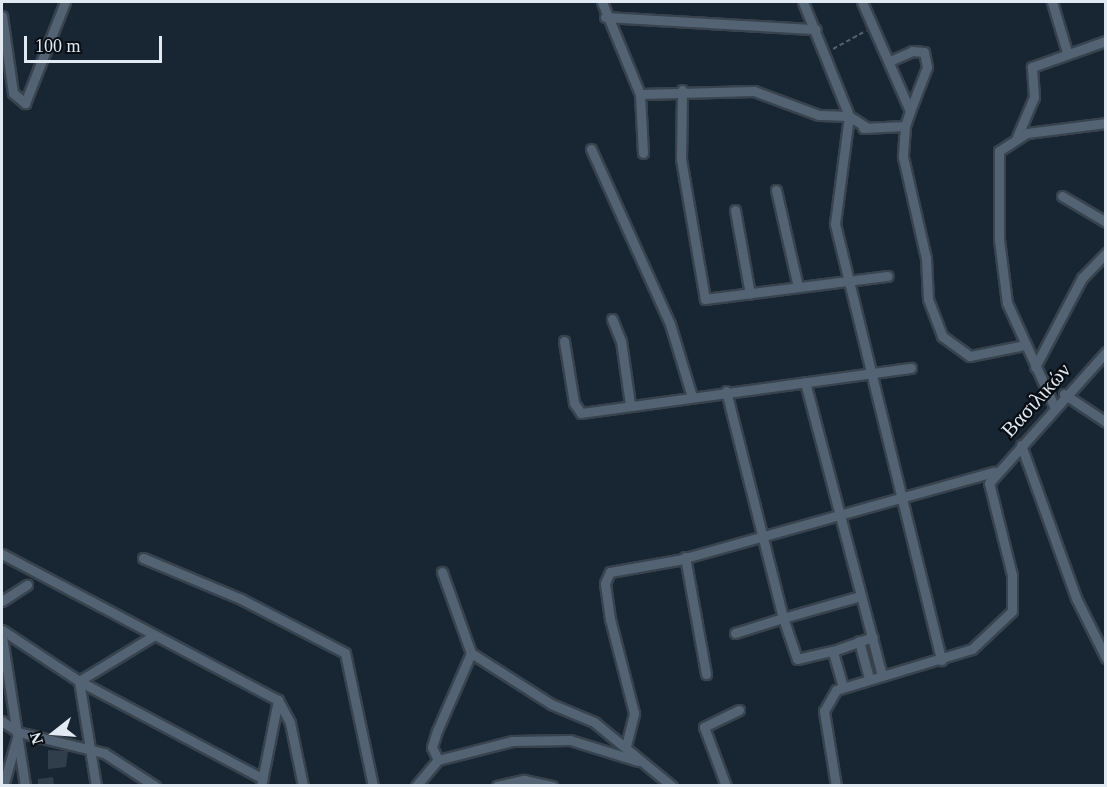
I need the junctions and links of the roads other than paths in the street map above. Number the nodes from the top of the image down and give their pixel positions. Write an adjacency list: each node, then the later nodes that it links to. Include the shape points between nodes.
1 (65, 2): 6 (street, via 25,103 14,93)
2 (602, 2): 7 (street)
3 (803, 2): 8 (street)
4 (862, 2): 11 (street)
5 (1053, 2): 10 (street)
6 (2, 16)
7 (605, 17): 8 (street); 13 (street)
8 (816, 29): 15 (street)
9 (1106, 41): 10 (street)
10 (1067, 52): 20 (street, via 1032,67 1034,97)
11 (890, 61): 14 (street); 14 (street, via 912,51 924,52 927,67)
12 (682, 90): 13 (street); 15 (street, via 754,91 813,113); 31 (street, via 681,159 704,296)
13 (640, 94): 22 (street)
14 (910, 111): 17 (street)
15 (849, 116): 18 (street); 19 (street)
16 (1106, 123): 20 (street)
17 (905, 126): 18 (street); 34 (street, via 903,157 926,258 927,299 942,336 970,356)
18 (866, 127): 19 (street)
19 (849, 133): 29 (street, via 834,215)
20 (1017, 137): 34 (street, via 999,151 999,240 1007,303)
21 (591, 149): 42 (street, via 670,324)
22 (643, 153)
23 (776, 190): 30 (street)
24 (1062, 196): 26 (street)
25 (735, 210): 31 (street)
26 (1106, 222)
27 (1106, 254): 36 (street, via 1082,278)
28 (888, 276): 29 (street)
29 (848, 283): 30 (street); 38 (street)
30 (798, 287): 31 (street)
31 (750, 294)
32 (612, 319): 43 (street)
33 (564, 341): 43 (street, via 575,410)
34 (1025, 345): 36 (street)
35 (1106, 352): 41 (street, Βασιλικών)
36 (1035, 367): 44 (street)
37 (911, 368): 38 (street)
38 (872, 373): 39 (street); 48 (street)
39 (806, 382): 40 (street); 49 (street)
40 (726, 392): 42 (street); 50 (street)
41 (1064, 394): 44 (street, Βασιλικών); 45 (street)
42 (692, 398): 43 (street)
43 (630, 404)
44 (1054, 406): 46 (street, Βασιλικών)
45 (1106, 423)
46 (1021, 445): 47 (street, Βασιλικών); 68 (street, via 1076,598)
47 (994, 472): 48 (street); 69 (street, via 989,489 1012,575 1012,611 985,641)
48 (903, 496): 49 (street); 69 (street)
49 (841, 514): 50 (street); 57 (street)
50 (763, 537): 52 (street); 59 (street)
51 (2, 554): 62 (street)
52 (685, 557): 70 (street); 79 (street, via 606,578 634,713)
53 (143, 558): 89 (street, via 241,599 345,653)
54 (442, 572): 67 (street)
55 (27, 585): 56 (street)
56 (6, 592): 58 (street)
57 (861, 596): 59 (street); 64 (street)
58 (2, 601)
59 (783, 618): 61 (street); 66 (street, via 797,660)
60 (2, 630): 73 (street)
61 (735, 633)
62 (153, 636): 73 (street); 75 (street)
63 (2, 638): 78 (street)
64 (873, 638): 65 (street); 71 (street)
65 (859, 641): 66 (street); 72 (street)
66 (833, 651): 74 (street)
67 (471, 653): 79 (street); 81 (street, via 435,739)
68 (1106, 658)
69 (941, 660): 71 (street)
70 (706, 674)
71 (882, 676): 72 (street)
72 (869, 679): 74 (street)
73 (79, 681): 80 (street); 83 (street)
74 (843, 687): 95 (street, via 831,695 824,711)
75 (278, 700): 83 (street); 88 (street, via 290,723)
76 (739, 710): 94 (street, via 704,727)
77 (2, 721): 78 (street)
78 (18, 732): 80 (street); 84 (street); 85 (street)
79 (626, 746): 82 (street)
80 (92, 748): 86 (street); 87 (street)
81 (438, 760): 82 (street, via 541,738 570,740); 90 (street)
82 (638, 761): 93 (street)
83 (262, 782)
84 (3, 786)
85 (25, 786)
86 (96, 786)
87 (155, 786)
88 (303, 786)
89 (373, 786)
90 (416, 786)
91 (497, 786): 92 (street, via 524,780)
92 (552, 786)
93 (672, 786)
94 (726, 786)
95 (836, 786)

